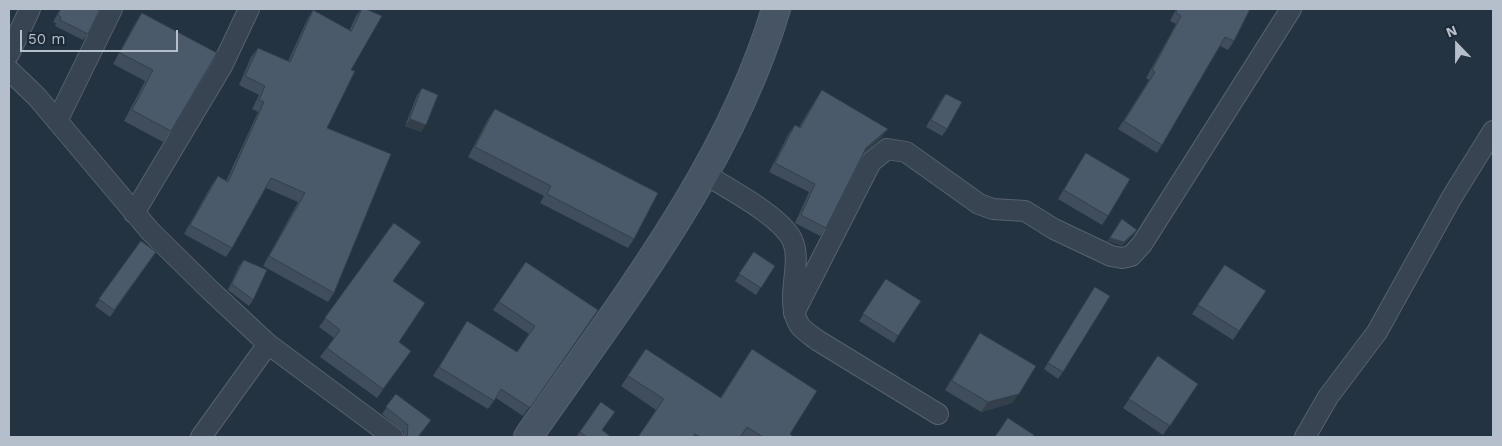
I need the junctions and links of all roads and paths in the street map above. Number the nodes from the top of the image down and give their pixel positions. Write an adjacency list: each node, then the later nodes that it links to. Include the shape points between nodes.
1 (30, 9): 6 (street)
2 (112, 9): 8 (street)
3 (249, 9): 11 (street, via 222,66)
4 (776, 9): 10 (street, via 748,86)
5 (1291, 9): 12 (street, via 1142,244 1131,256 1111,256 1054,229 1025,210 993,209 979,204 906,152 887,149 871,162)
6 (9, 54)
7 (9, 70): 8 (street)
8 (57, 121): 11 (street)
9 (1493, 131): 18 (street, via 1452,196 1377,332 1328,397)
10 (704, 173): 12 (street, via 777,221 791,236 795,251); 17 (street, via 634,284)
11 (134, 213): 13 (street)
12 (794, 313): 14 (street, via 800,326 817,340)
13 (268, 344): 15 (street); 16 (street)
14 (938, 414)
15 (201, 437)
16 (393, 437)
17 (528, 437)
18 (1305, 437)

